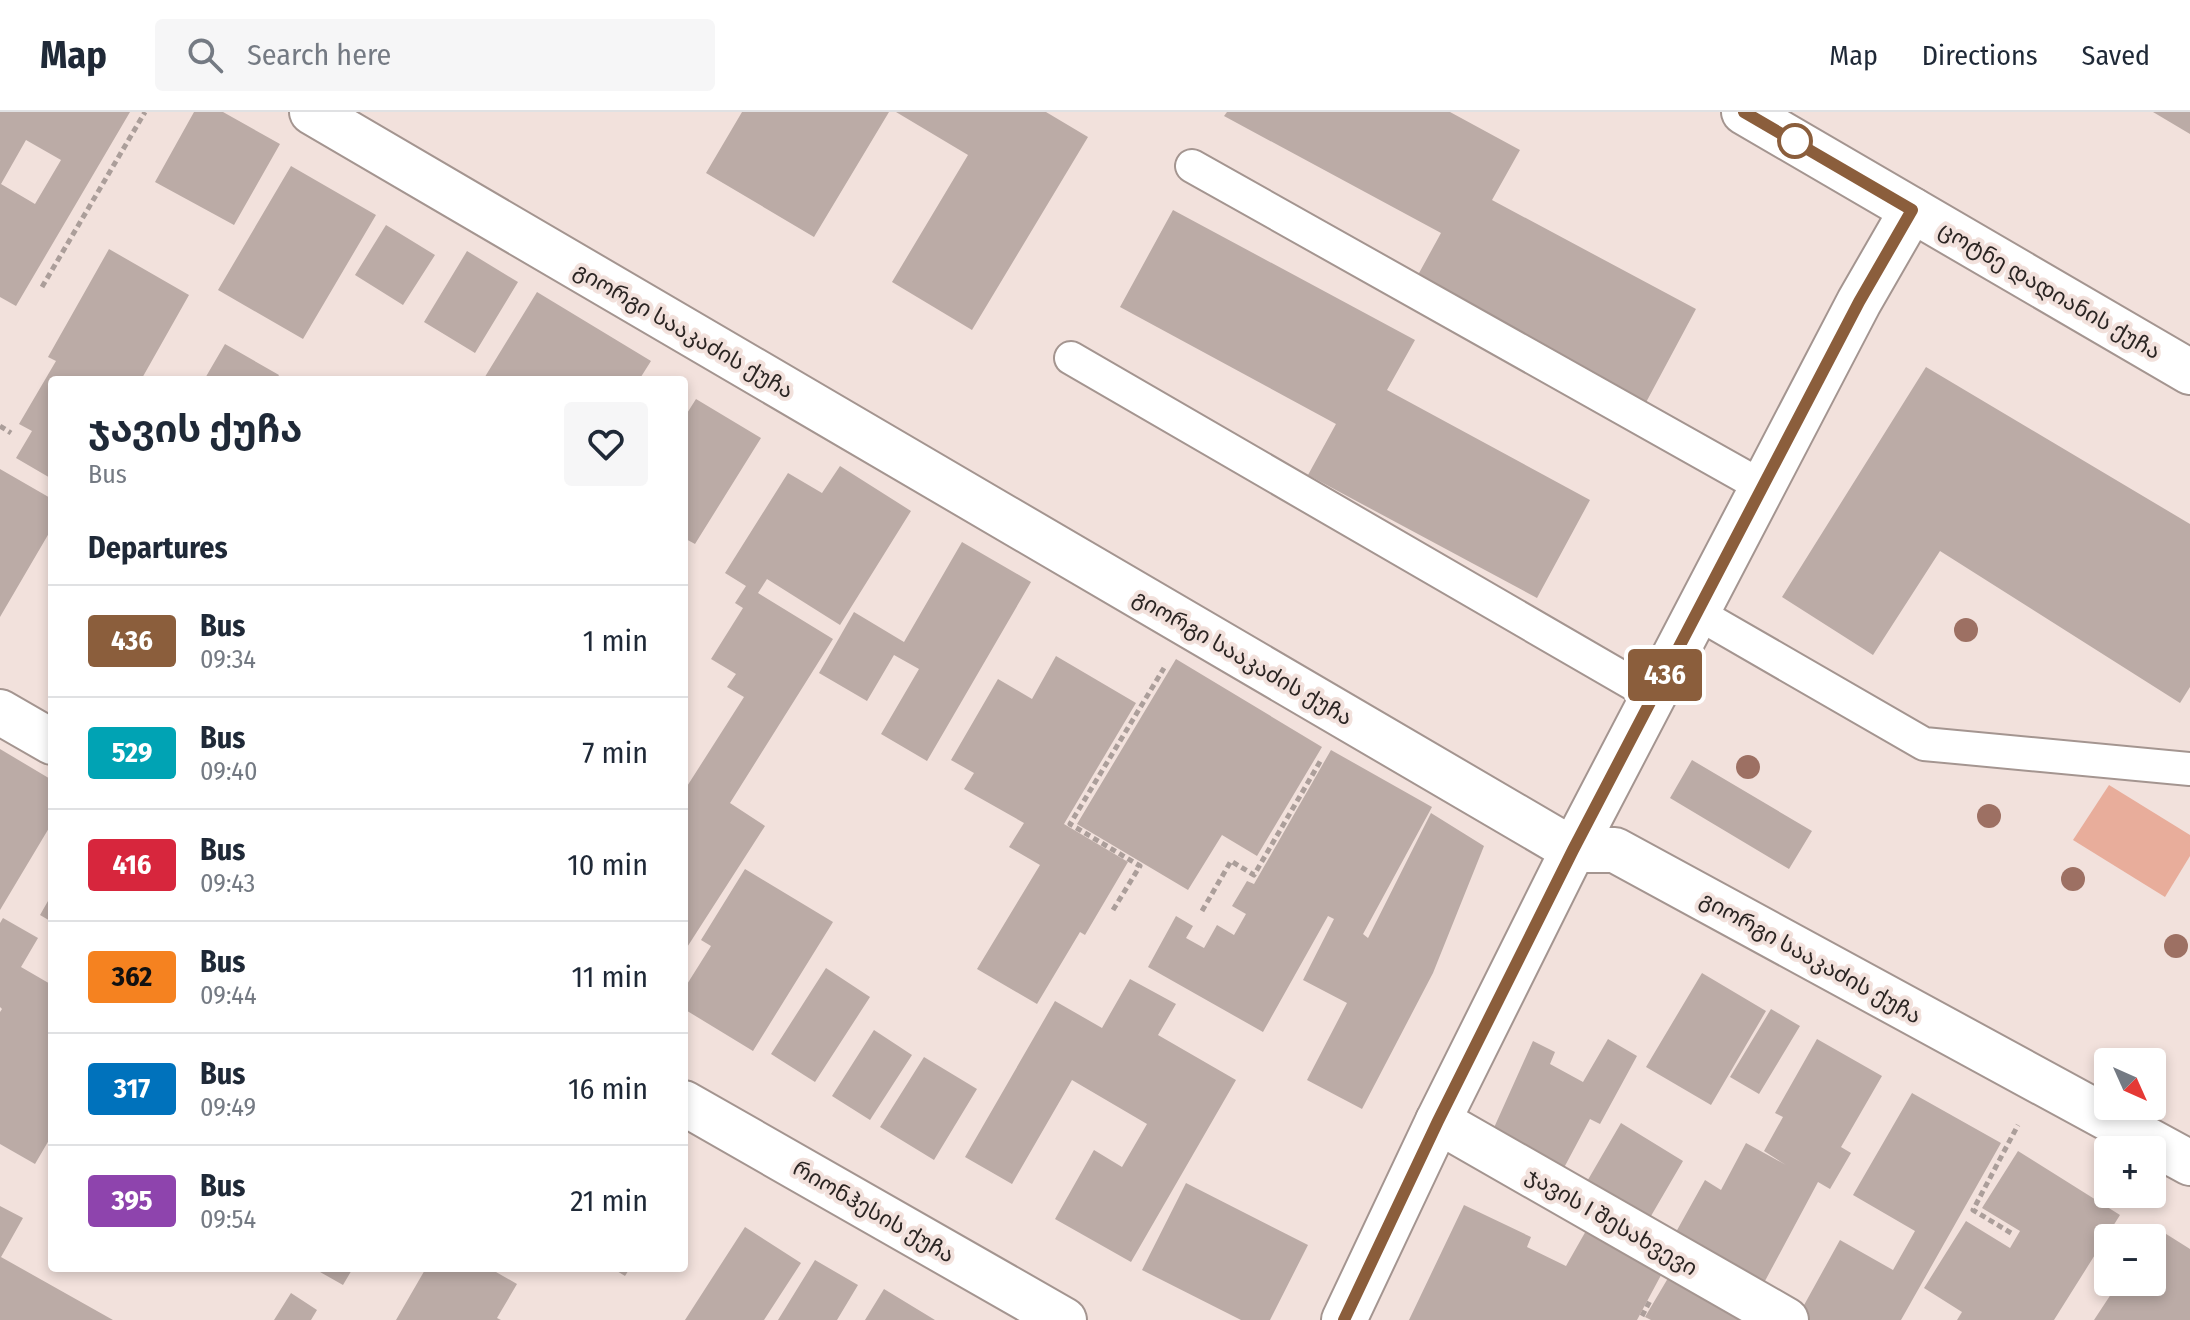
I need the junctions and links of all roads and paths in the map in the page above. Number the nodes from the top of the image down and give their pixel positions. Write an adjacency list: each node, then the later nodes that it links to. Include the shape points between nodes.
1 (145, 112): 6 (path)
2 (312, 112): 13 (street, გიორგი სააკაძის ქუჩა)
3 (1744, 112): 5 (street, ცოტნე დადიანის ქუჩა)
4 (1192, 166): 11 (lane)
5 (1912, 210): 8 (street, ცოტნე დადიანის ქუჩა); 11 (street)
6 (42, 287)
7 (1071, 358): 14 (lane)
8 (2190, 372)
9 (0, 426): 10 (path)
10 (11, 433)
11 (1763, 487): 12 (street)
12 (1697, 613): 14 (street); 18 (lane, via 1924,744)
13 (1189, 626): 16 (street, გიორგი სააკაძის ქუჩა); 20 (path, via 1070,824 1140,866)
14 (1654, 696): 19 (street)
15 (0, 712): 17 (street)
16 (1346, 717): 19 (street, გიორგი სააკაძის ქუჩა); 21 (path, via 1254,875 1231,861)
17 (48, 740)
18 (2190, 769)
19 (1573, 850): 22 (street, გიორგი სააკაძის ქუჩა, via 1615,850); 24 (street)
20 (1113, 910)
21 (1202, 911)
22 (2041, 1082): 25 (street, გიორგი სააკაძის ქუჩა); 26 (path, via 1973,1210)
23 (688, 1105): 27 (street, რიონჰესის ქუჩა)
24 (1438, 1121): 28 (street); 29 (street, ჯავის I შესახვევი)
25 (2190, 1163)
26 (2011, 1233)
27 (1064, 1320)
28 (1344, 1320)
29 (1786, 1320)

